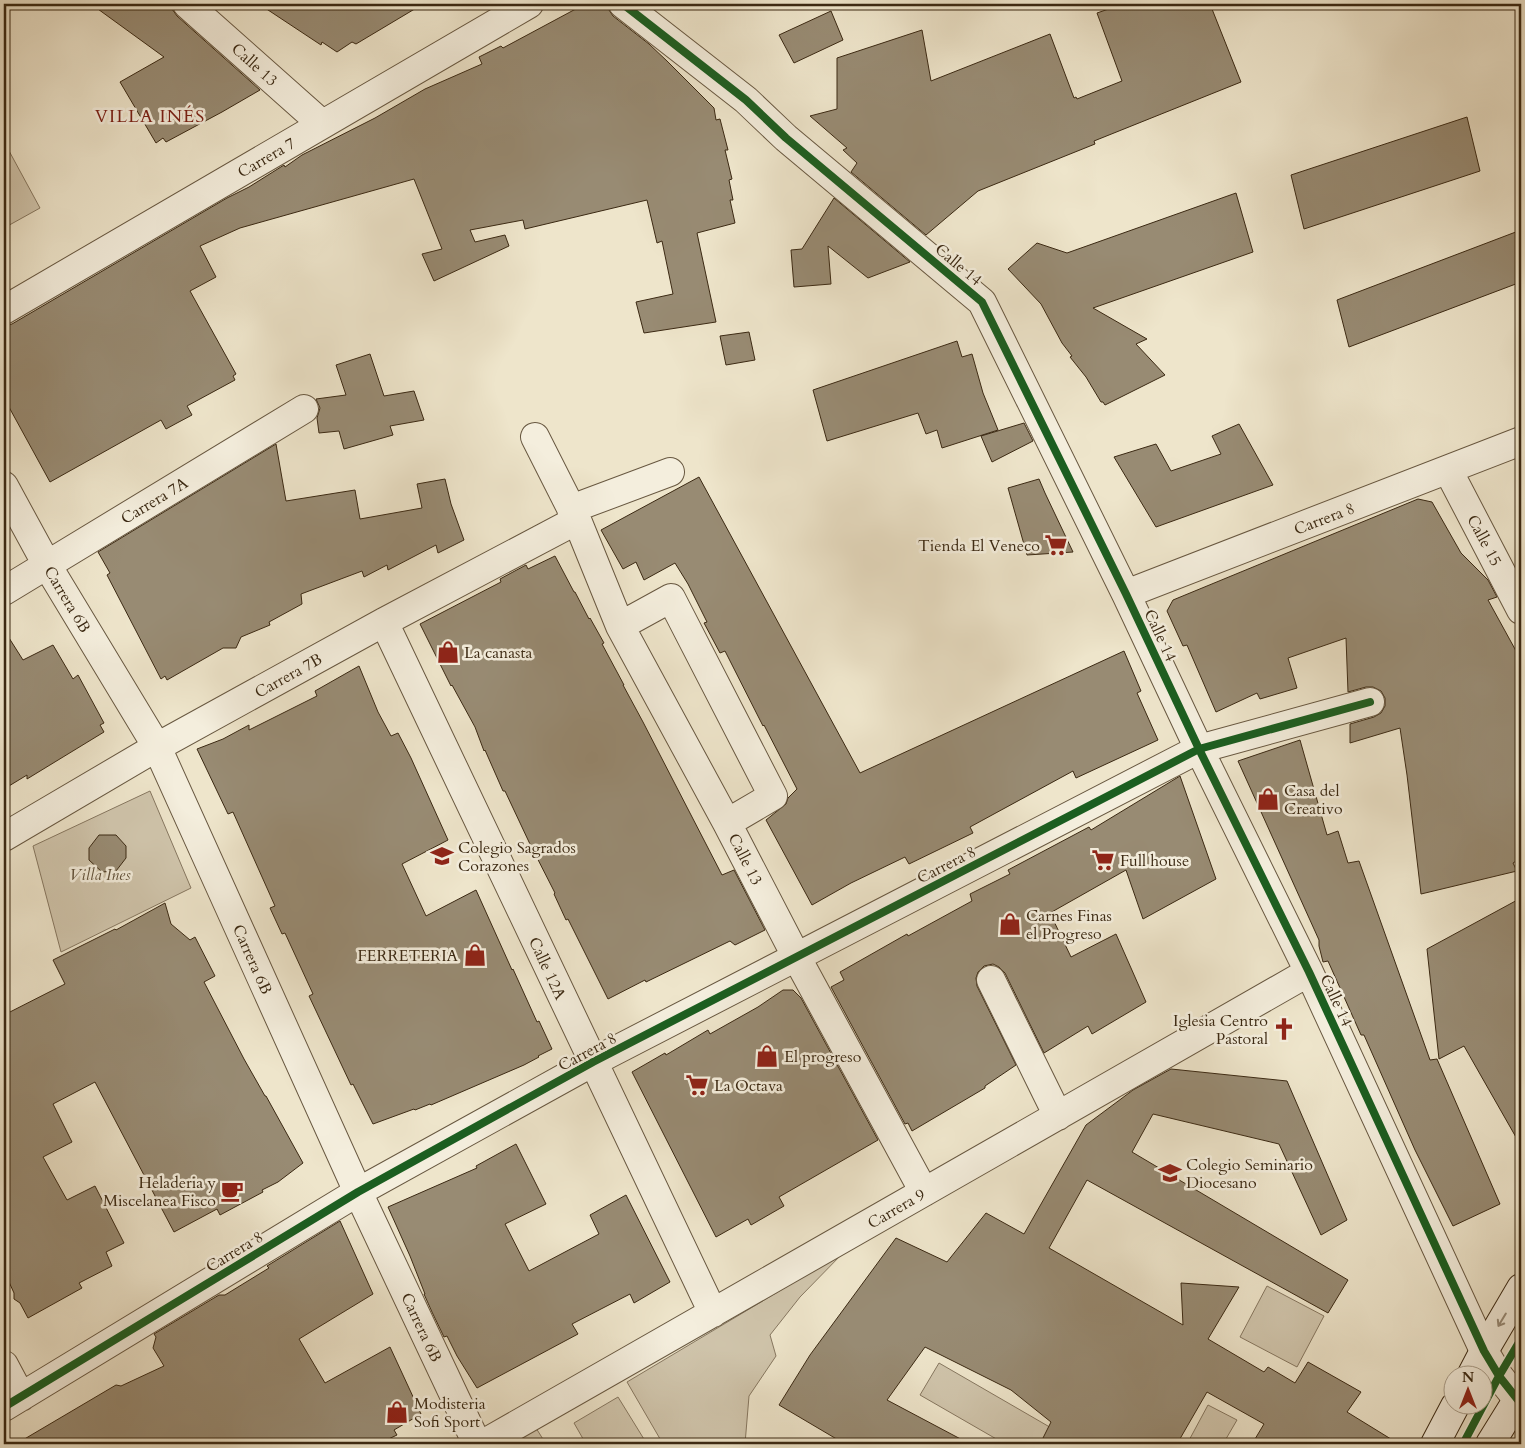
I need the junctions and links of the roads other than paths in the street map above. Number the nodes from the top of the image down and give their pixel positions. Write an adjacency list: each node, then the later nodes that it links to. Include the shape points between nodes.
1 (187, 4): 4 (street, Calle 13)
2 (528, 4): 4 (street, Carrera 7)
3 (623, 4): 15 (street, Calle 14, via 746,100 786,138 982,302)
4 (322, 124): 5 (street, Carrera 7)
5 (4, 310)
6 (304, 409): 13 (street, Carrera 7A)
7 (535, 437): 12 (street, Calle 13)
8 (1521, 441): 9 (street, Carrera 8)
9 (1448, 470): 15 (street, Carrera 8); 16 (street, Calle 15)
10 (670, 472): 12 (street, Carrera 7B)
11 (4, 486): 13 (street, Carrera 6B)
12 (574, 515): 17 (street, Carrera 7B); 18 (street, Calle 13)
13 (47, 565): 14 (street, Carrera 7A); 20 (street, Carrera 6B)
14 (4, 591)
15 (1126, 594): 21 (street, Calle 14)
16 (1521, 610)
17 (384, 622): 20 (street, Carrera 7B); 27 (street, Calle 12A)
18 (620, 626): 22 (street, Calle 13); 22 (street, via 671,598 773,796)
19 (1370, 702): 21 (street, Carrera 8)
20 (157, 747): 23 (street, Carrera 7B); 29 (street, Carrera 6B)
21 (1199, 749): 24 (street, Carrera 8); 25 (street, Calle 14)
22 (727, 823): 24 (street, Calle 13)
23 (4, 837)
24 (797, 958): 27 (street, Carrera 8); 30 (street, Calle 13)
25 (1309, 972): 28 (street, Carrera 9); 33 (street, Calle 14)
26 (991, 980): 28 (street)
27 (593, 1062): 29 (street, Carrera 8); 32 (street, Calle 12A)
28 (1058, 1116): 30 (street, Carrera 9)
29 (358, 1192): 37 (street, Carrera 8); 39 (street, Carrera 6B)
30 (924, 1192): 32 (street, Carrera 9)
31 (1521, 1288): 33 (street, one-way to 33)
32 (714, 1313): 40 (street, Carrera 9)
33 (1484, 1351): 35 (street); 36 (street, Calle 14, via 1499,1376)
34 (4, 1365): 37 (street)
35 (1476, 1366)
36 (1520, 1398): 42 (street)
37 (12, 1402)
38 (1450, 1416): 41 (street)
39 (477, 1444)
40 (483, 1444)
41 (1435, 1444)
42 (1490, 1444)

